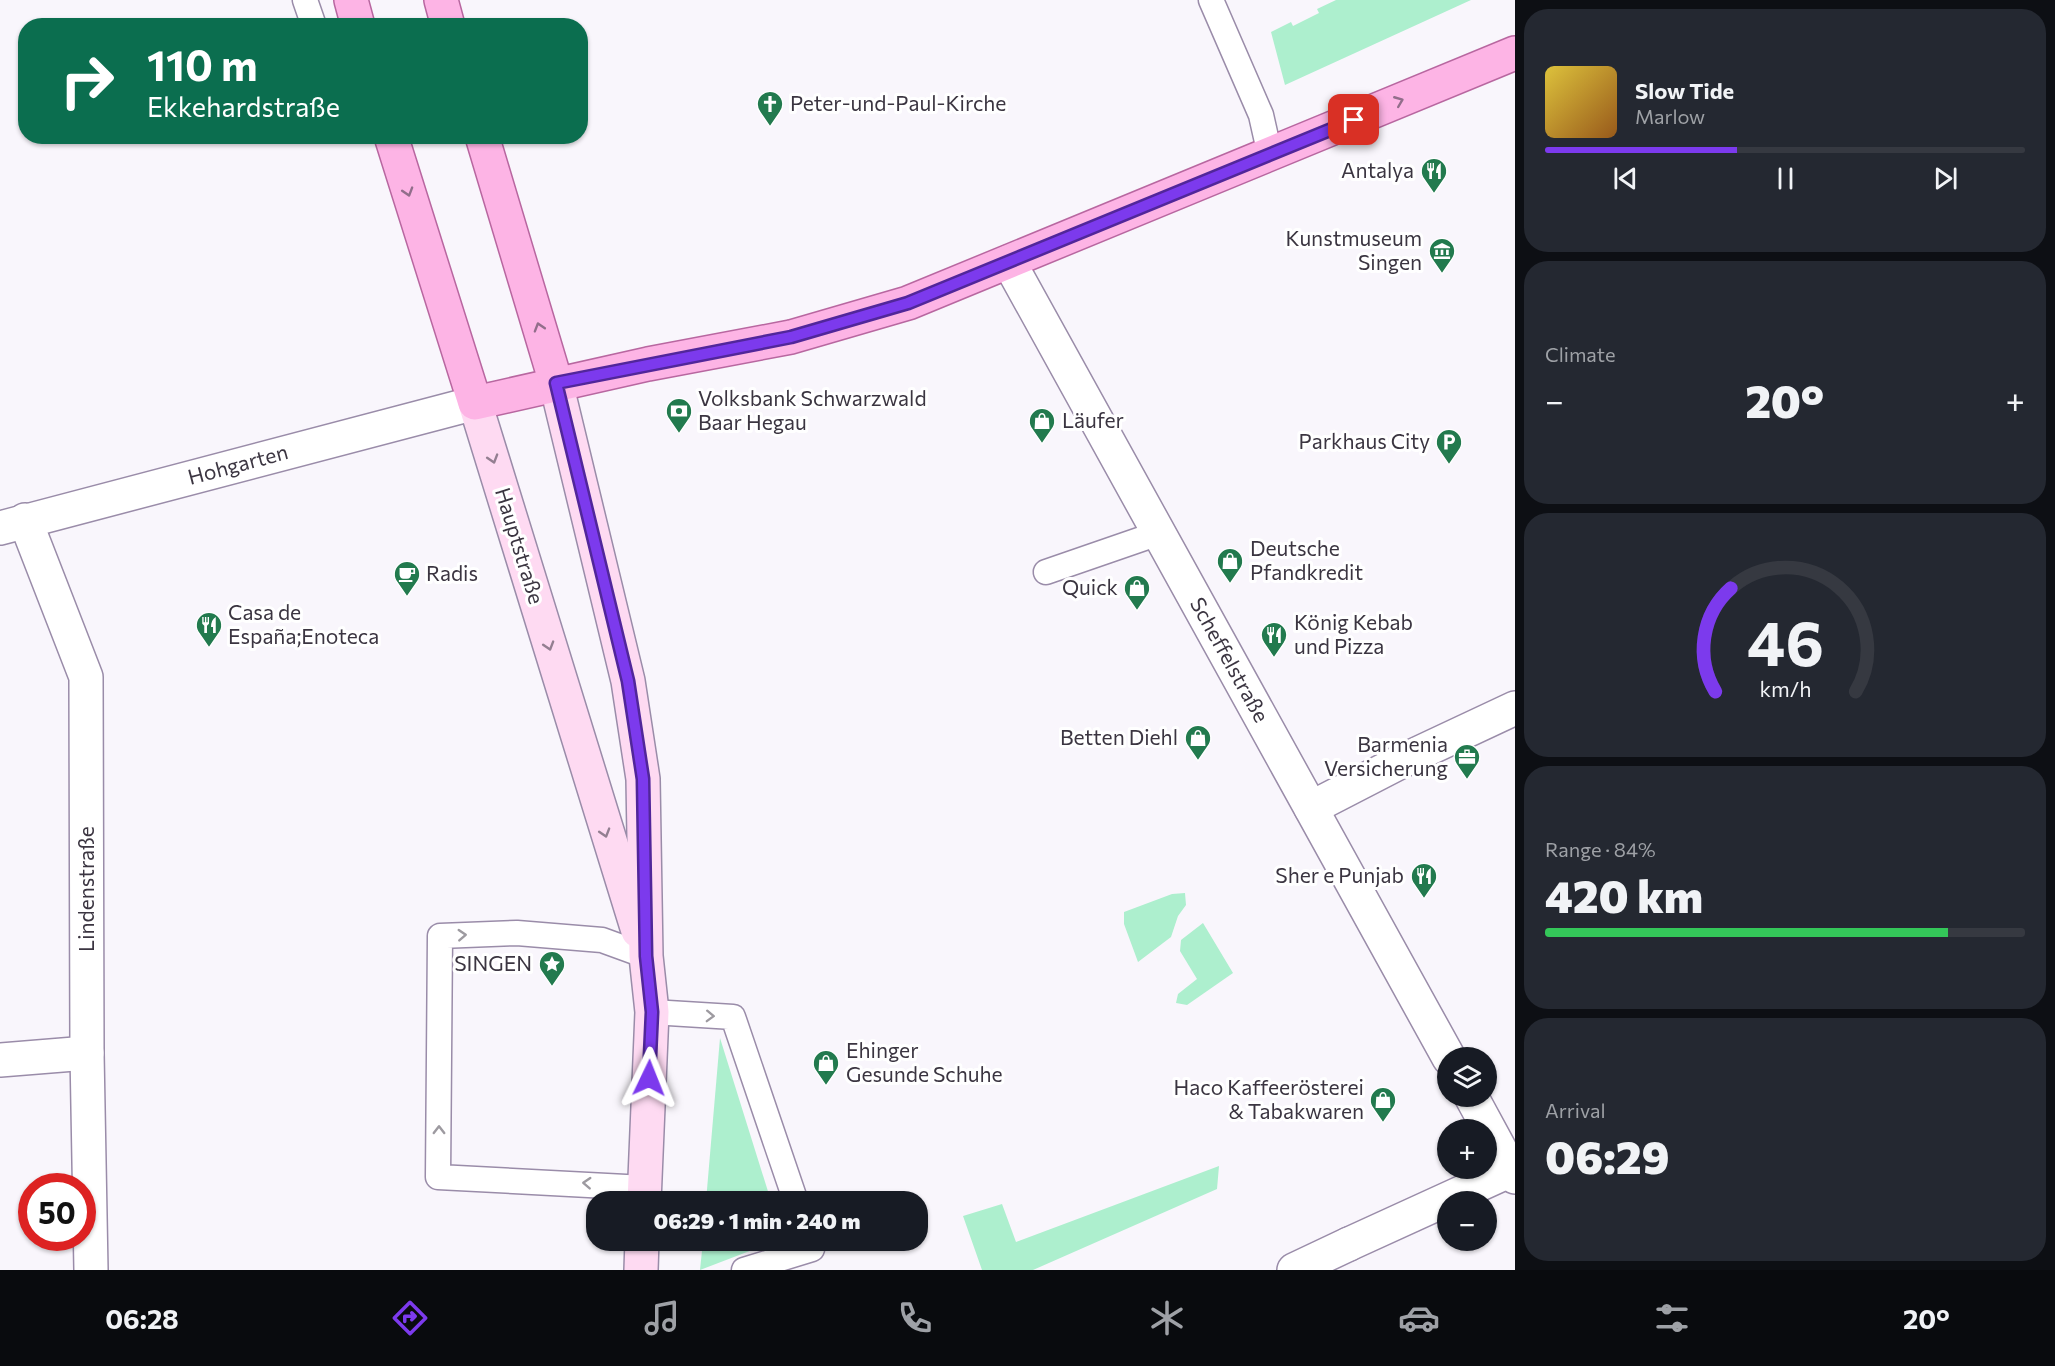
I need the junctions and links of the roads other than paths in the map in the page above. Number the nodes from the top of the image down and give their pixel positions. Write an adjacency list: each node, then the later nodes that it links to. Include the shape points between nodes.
1 (305, 0): 5 (lane)
2 (351, 0): 6 (main road)
3 (441, 0): 7 (main road)
4 (1211, 0): 11 (lane, via 1261,115)
5 (311, 18)
6 (356, 18)
7 (446, 18)
8 (1515, 53): 11 (main road, one-way to 8)
9 (394, 144): 14 (main road, Hauptstraße, one-way to 14)
10 (484, 144): 13 (main road, Hauptstraße, one-way to 10)
11 (1270, 154): 12 (main road)
12 (1009, 262): 13 (main road, via 908,303 791,337); 16 (street, Scheffelstraße)
13 (556, 383): 14 (main road); 20 (main road, Hauptstraße, via 628,681 643,779)
14 (476, 403): 15 (street, Hohgarten); 20 (main road, Hauptstraße, one-way to 20)
15 (13, 524): 23 (street, Lindenstraße, via 86,677)
16 (1159, 533): 17 (lane); 19 (street, Scheffelstraße)
17 (1046, 572)
18 (1515, 708): 19 (street)
19 (1311, 808): 22 (street, Scheffelstraße)
20 (646, 956): 21 (main road, Hauptstraße); 27 (lane, one-way to 20, via 438,1177 440,936 517,933 602,940)
21 (652, 1012): 28 (main road, Hauptstraße); 29 (lane, one-way to 29, via 734,1017)
22 (1443, 1047)
23 (87, 1053): 24 (street); 32 (street, Lindenstraße)
24 (0, 1060)
25 (1477, 1107): 26 (street)
26 (1513, 1173): 35 (street)
27 (599, 1191)
28 (645, 1191)
29 (792, 1191)
30 (642, 1251): 33 (main road)
31 (806, 1251): 34 (lane)
32 (88, 1269)
33 (641, 1270)
34 (744, 1270)
35 (1294, 1270)

